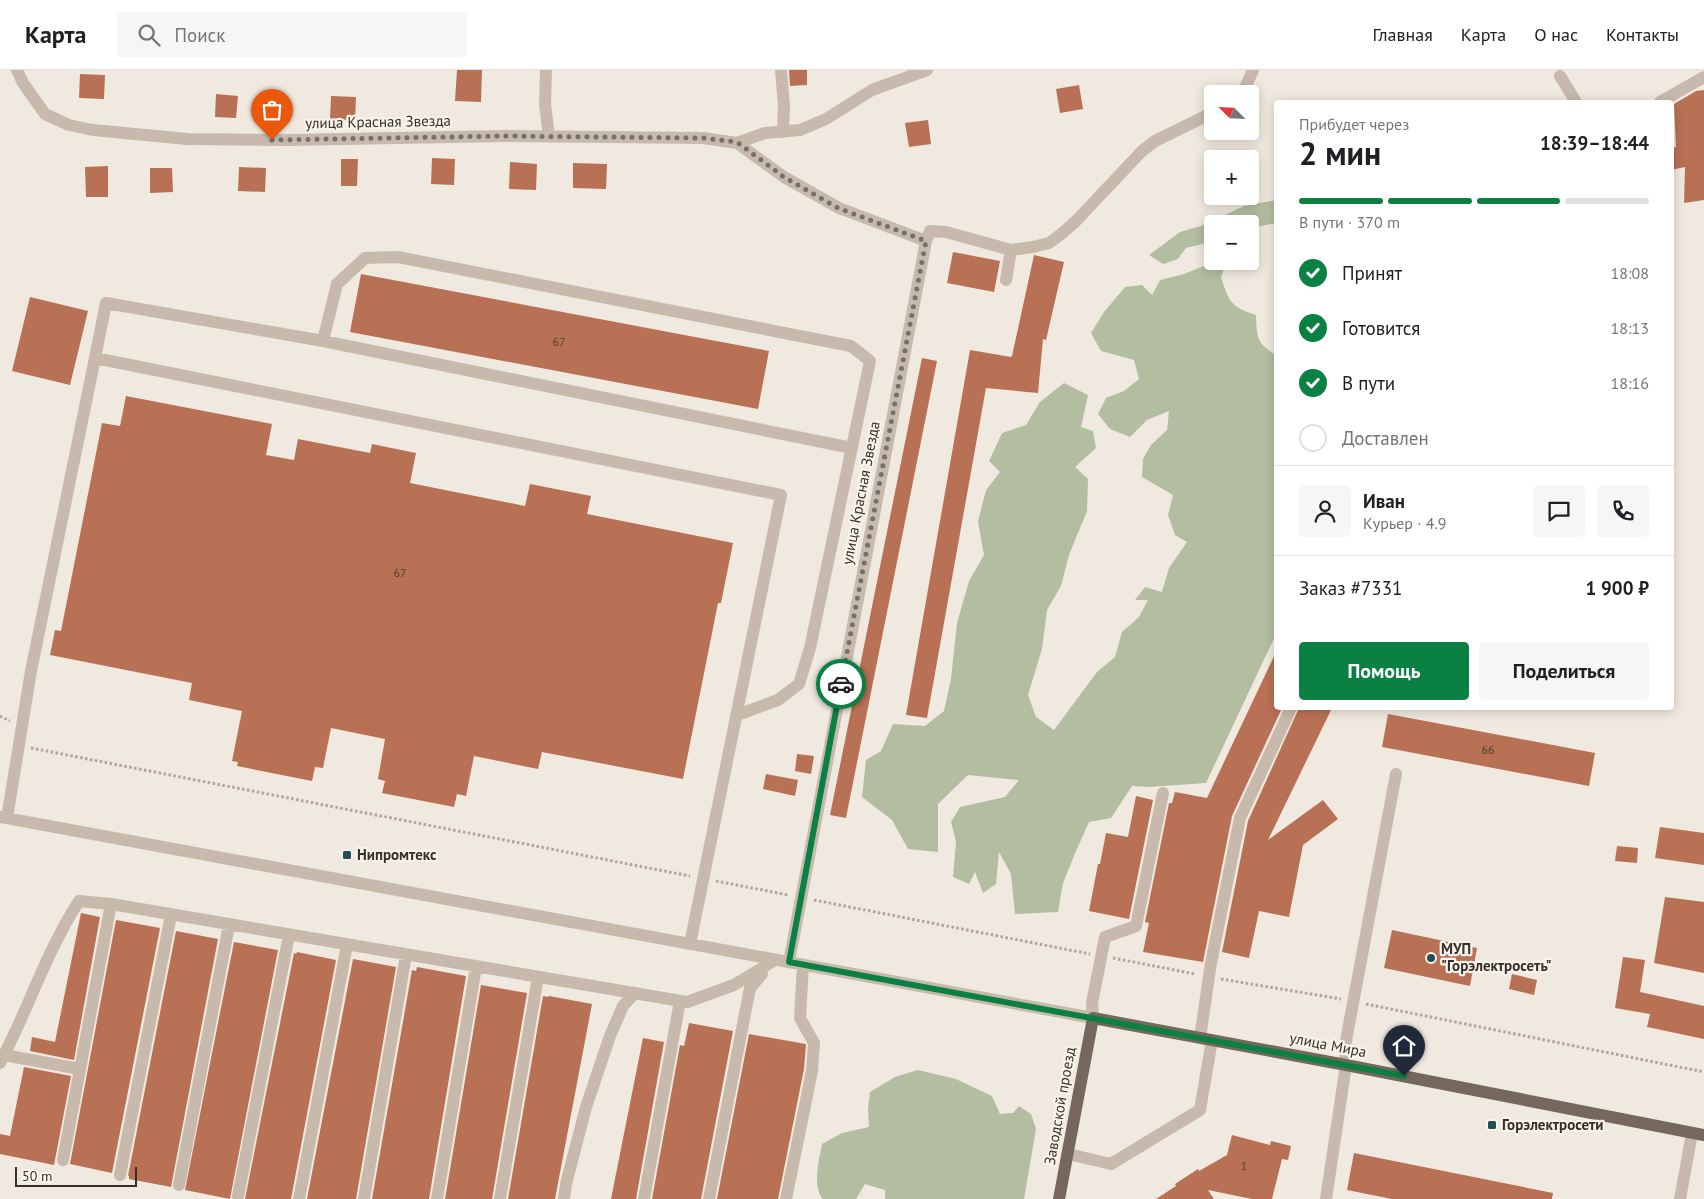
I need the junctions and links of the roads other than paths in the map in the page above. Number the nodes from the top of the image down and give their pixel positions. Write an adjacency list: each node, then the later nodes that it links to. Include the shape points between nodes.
1 (17, 70): 13 (street, улица Красная Звезда, via 46,114 69,125 93,130 187,139)
2 (546, 70): 13 (street, via 545,104)
3 (781, 70): 12 (street)
4 (927, 70): 12 (street, улица Красная Звезда, via 872,90 826,119 800,130)
5 (1253, 70): 8 (street)
6 (1560, 76): 9 (street)
7 (1704, 78): 10 (street)
8 (1246, 85)
9 (1575, 100)
10 (1664, 100)
11 (1204, 118): 16 (street, via 1155,141 1142,151 1075,222 1049,243)
12 (783, 132): 14 (street, улица Красная Звезда)
13 (549, 136): 14 (street, улица Красная Звезда, via 703,138)
14 (737, 142): 15 (street, улица Красная Звезда, via 784,177 838,208)
15 (926, 241): 16 (street, via 930,231 946,232); 34 (street, улица Красная Звезда)
16 (1011, 250): 17 (street)
17 (1006, 280)
18 (323, 340): 19 (street, via 106,304); 20 (street); 20 (street, via 337,284 365,258 398,257 851,346 870,361)
19 (95, 358): 22 (street, via 781,495); 25 (street)
20 (852, 448): 22 (street, via 810,648 799,684 778,700)
21 (1290, 710): 41 (street, via 1240,818 1209,977)
22 (737, 715): 30 (street)
23 (1396, 774): 43 (street, via 1345,1046)
24 (1163, 793): 40 (street, via 1136,926 1105,938 1092,1003)
25 (4, 817): 30 (street)
26 (111, 904): 27 (street); 42 (street, via 79,901 48,955); 44 (street)
27 (171, 915): 28 (street); 48 (street)
28 (229, 925): 29 (street); 49 (street)
29 (289, 935): 31 (street); 50 (street)
30 (690, 944): 33 (street)
31 (347, 945): 32 (street); 51 (street)
32 (406, 955): 36 (street); 52 (street)
33 (775, 960): 34 (street); 39 (street, via 734,985 687,1002); 57 (street, via 750,988)
34 (789, 962): 35 (street)
35 (803, 965): 40 (street); 58 (street, via 800,1018 814,1043 812,1072)
36 (476, 967): 37 (street); 53 (street)
37 (538, 977): 38 (street); 54 (street)
38 (635, 994): 39 (street); 55 (street, via 623,1006 610,1036 586,1107)
39 (680, 1001): 56 (street)
40 (1093, 1018): 41 (main road, улица Мира); 46 (main road, Заводской проезд)
41 (1206, 1039): 43 (main road, улица Мира); 46 (street, via 1200,1110 1111,1164)
42 (2, 1059): 44 (street)
43 (1346, 1065): 45 (main road, улица Мира); 60 (street)
44 (80, 1069): 47 (street)
45 (1698, 1134): 61 (street)
46 (1068, 1154): 59 (main road, Заводской проезд)
47 (63, 1160)
48 (120, 1174)
49 (179, 1185)
50 (238, 1196)
51 (299, 1199)
52 (364, 1199)
53 (437, 1199)
54 (500, 1199)
55 (564, 1199)
56 (644, 1199)
57 (710, 1199)
58 (786, 1199)
59 (1060, 1199)
60 (1326, 1199)
61 (1680, 1199)

